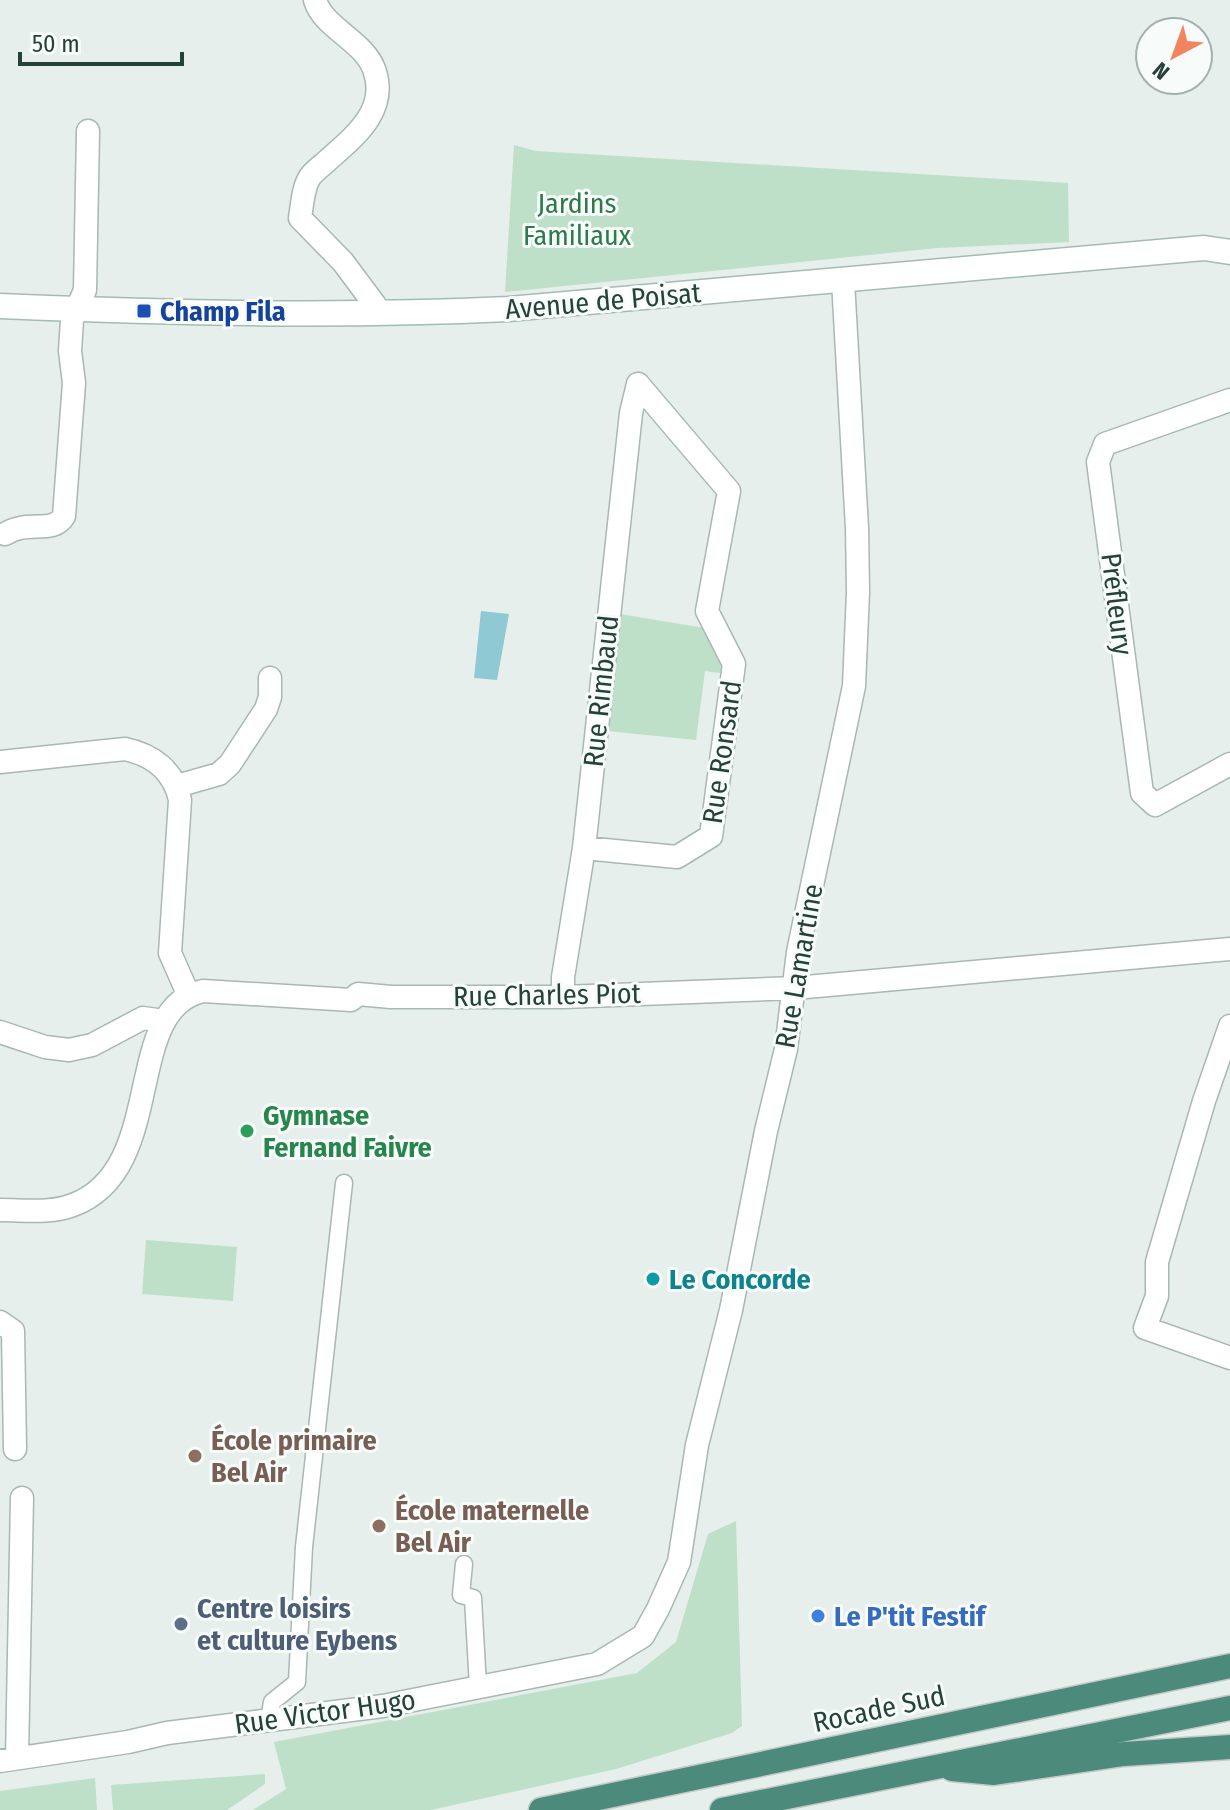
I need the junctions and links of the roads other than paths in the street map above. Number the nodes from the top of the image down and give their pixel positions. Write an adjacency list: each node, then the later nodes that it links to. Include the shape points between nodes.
1 (315, 0): 9 (street, via 373,67 377,83 375,108 364,128 309,177 300,218 343,262)
2 (88, 131): 8 (street, via 85,290)
3 (1230, 239): 4 (main road, Avenue de Poisat)
4 (1204, 248): 5 (main road, Avenue de Poisat); 6 (main road, Avenue de Poisat)
5 (1230, 252)
6 (843, 281): 9 (main road, Avenue de Poisat, via 508,309); 19 (street, Rue Lamartine, via 857,528 855,673)
7 (0, 306): 8 (main road, Avenue de Poisat)
8 (76, 309): 9 (main road, Avenue de Poisat); 12 (street, via 64,516 51,527 27,525)
9 (381, 313)
10 (638, 384): 17 (street, Rue Rimbaud); 17 (street, Rue Ronsard, via 729,491 707,611 734,664 711,836 677,857)
11 (1230, 400): 15 (street, Préfleury, via 1105,444 1098,462 1142,793 1155,805)
12 (5, 534)
13 (270, 678): 16 (street, via 266,709 225,770)
14 (0, 762): 16 (street, via 125,749 154,760)
15 (1230, 764)
16 (177, 786): 20 (street, via 180,819 170,953)
17 (584, 848): 21 (street, Rue Rimbaud)
18 (1230, 949): 19 (street, Rue Charles Piot)
19 (795, 988): 21 (street, Rue Charles Piot); 32 (street, Rue Lamartine, via 731,1310 697,1445 679,1562)
20 (189, 996): 21 (street, Rue Charles Piot, via 203,991 351,1000 358,994); 22 (street)
21 (563, 997)
22 (164, 1021): 24 (street, via 143,1018 92,1045 69,1050); 26 (street, via 130,1146 114,1175 72,1206)
23 (1230, 1026): 28 (street, via 1157,1262 1157,1296 1145,1328)
24 (0, 1032)
25 (344, 1183): 38 (street, via 304,1547 297,1682 272,1702)
26 (0, 1210)
27 (0, 1322): 29 (street, via 13,1331)
28 (1230, 1358)
29 (15, 1449)
30 (22, 1498): 40 (street)
31 (464, 1564): 35 (street, via 461,1595 473,1598)
32 (643, 1636): 35 (street, Rue Victor Hugo, via 597,1664)
33 (1230, 1658): 36 (highway)
34 (1230, 1666): 36 (highway, Rocade Sud)
35 (478, 1687): 38 (street, Rue Victor Hugo)
36 (1125, 1689): 42 (highway, Rocade Sud)
37 (1230, 1708): 41 (highway)
38 (269, 1721): 40 (street, Rue Victor Hugo)
39 (1230, 1747): 41 (highway, via 1124,1754 994,1773)
40 (8, 1759)
41 (930, 1767): 43 (highway)
42 (541, 1810)
43 (722, 1810)

